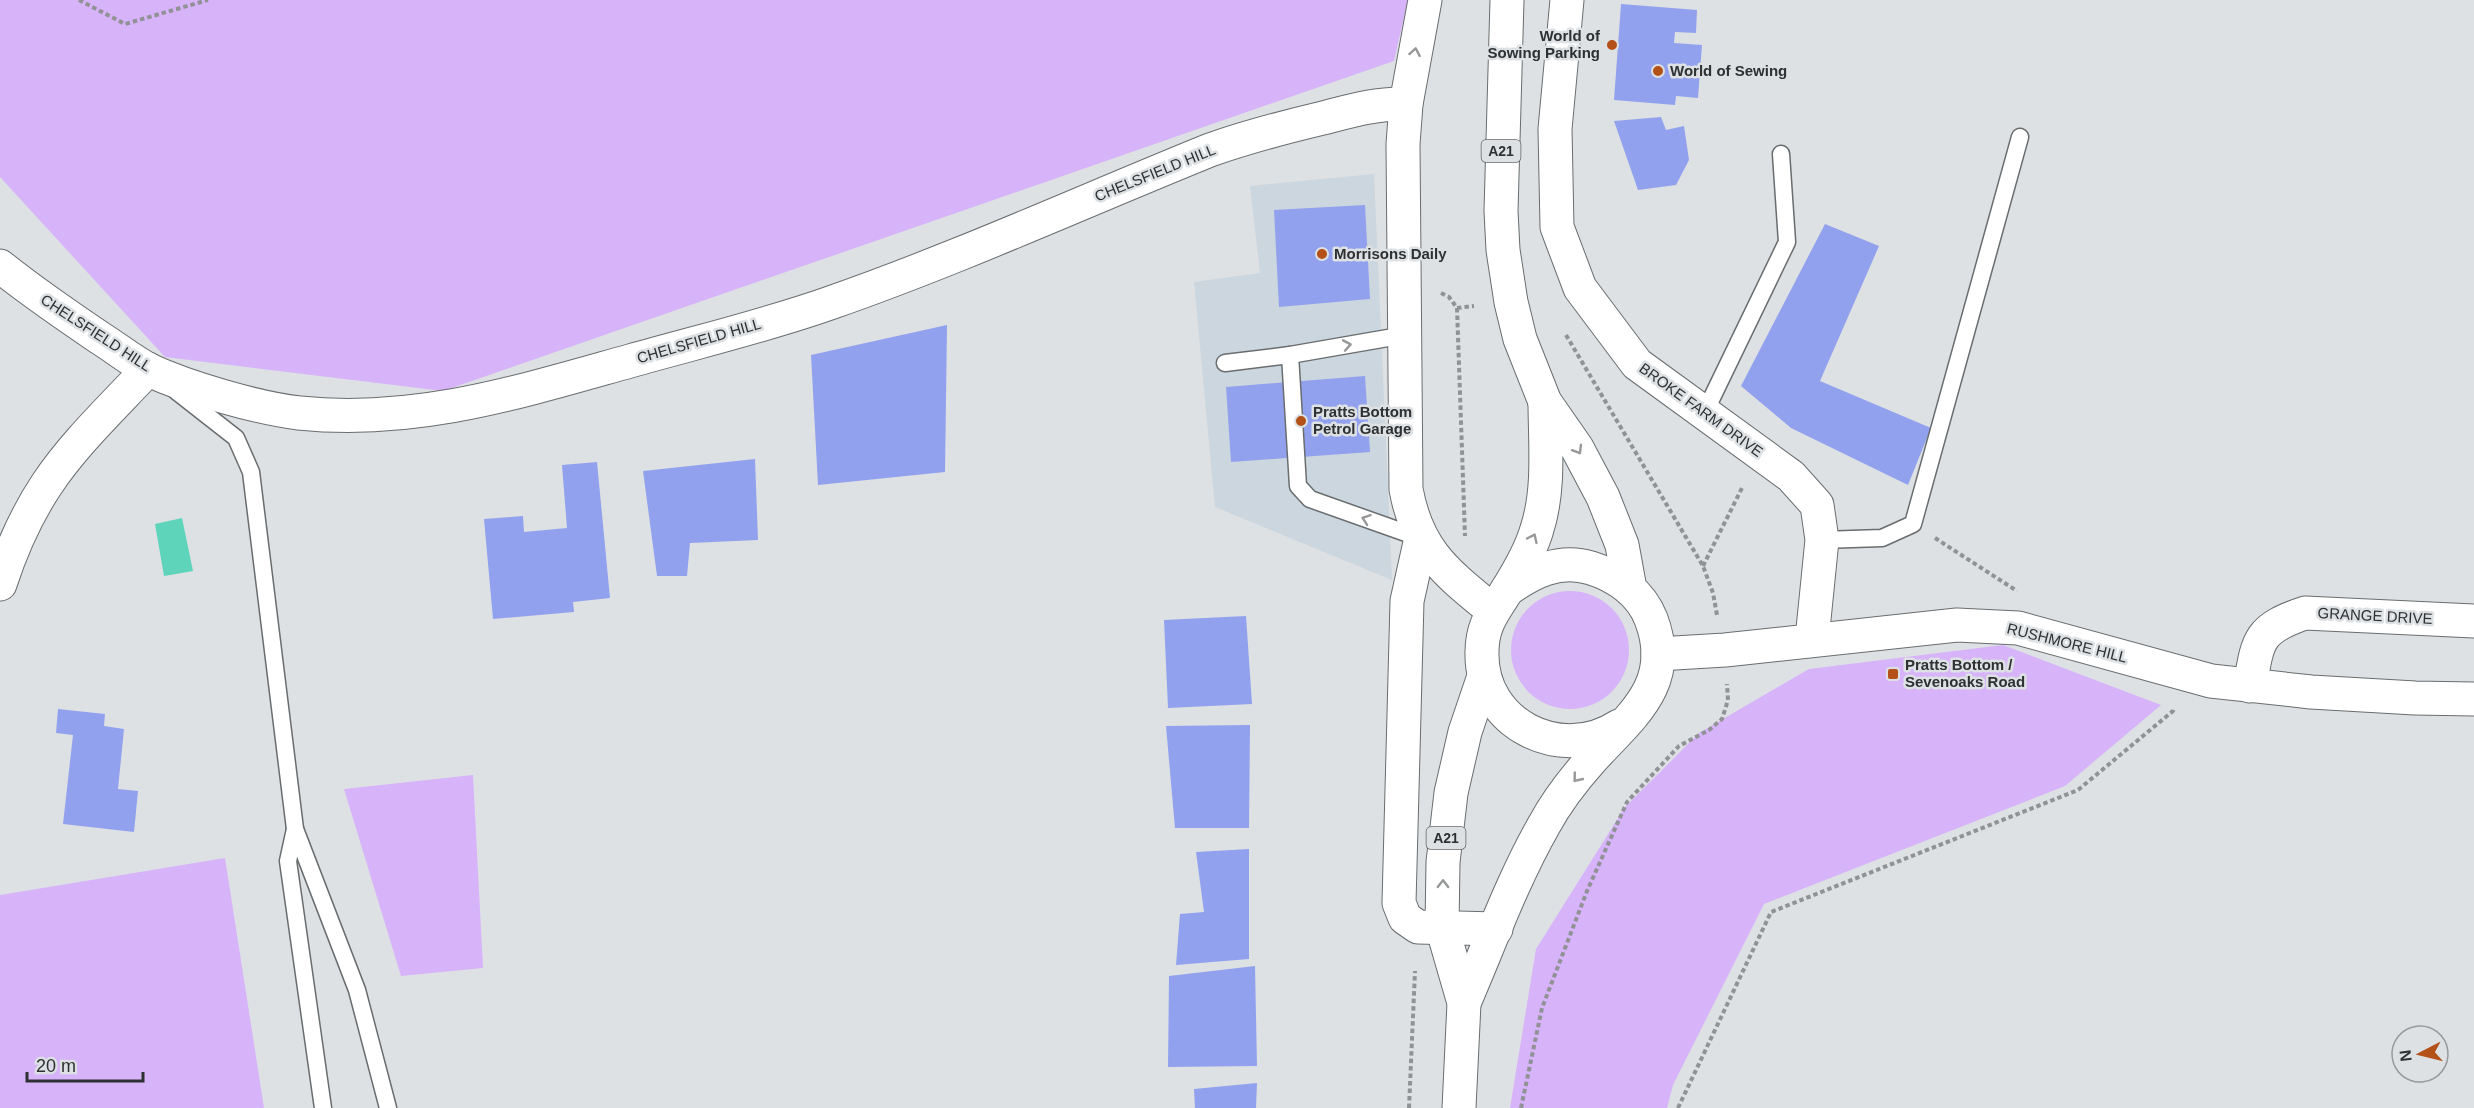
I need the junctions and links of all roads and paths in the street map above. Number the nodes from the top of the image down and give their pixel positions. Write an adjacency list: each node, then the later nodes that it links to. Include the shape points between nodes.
1 (79, 0): 2 (path, via 125,24)
2 (208, 0)
3 (1425, 0): 6 (main road, one-way to 3)
4 (1507, 0): 16 (main road, A21, via 1500,166 1503,250 1520,339)
5 (1567, 0): 17 (main road, BROKE FARM DRIVE, via 1555,129 1557,227 1580,288 1637,364)
6 (1406, 104): 12 (main road, via 1402,194); 15 (main road, CHELSFIELD HILL, via 1368,106 1255,135 827,304 478,402 403,414 298,412 253,404)
7 (2020, 137): 19 (lane)
8 (1781, 154): 17 (lane, via 1787,243)
9 (0, 266): 15 (main road, CHELSFIELD HILL)
10 (1474, 306): 22 (path, via 1457,308)
11 (1566, 334): 23 (path)
12 (1405, 335): 13 (lane, one-way to 12); 20 (main road, via 1406,489)
13 (1290, 355): 14 (lane); 20 (lane, one-way to 13, via 1310,499 1298,486)
14 (1225, 363)
15 (148, 369): 24 (main road, via 47,484 26,521); 38 (lane, via 236,438 251,472)
16 (1545, 402): 25 (main road, A21, one-way to 25, via 1578,448 1604,497 1622,545); 26 (main road, A21, one-way to 16, via 1537,530 1544,496)
17 (1705, 412): 18 (main road, BROKE FARM DRIVE)
18 (1759, 453): 21 (main road, BROKE FARM DRIVE, via 1791,476 1817,505); 23 (path)
19 (1912, 524): 21 (lane, via 1882,538); 29 (path, via 2020,593)
20 (1421, 538): 26 (main road, via 1438,563); 39 (main road, via 1407,601 1399,903 1405,918)
21 (1822, 540): 30 (main road, BROKE FARM DRIVE)
22 (1465, 541)
23 (1703, 566): 28 (path, via 1713,592)
24 (0, 584)
25 (1630, 589): 26 (main road, via 1608,573 1582,565 1555,566 1529,574); 31 (main road, via 1647,610 1657,635)
26 (1500, 600): 33 (main road, via 1484,631)
27 (2474, 621): 34 (main road, GRANGE DRIVE, via 2306,613 2283,620 2265,632 2257,647)
28 (1718, 623)
29 (2018, 628): 30 (main road, RUSHMORE HILL, via 1957,625); 32 (main road, RUSHMORE HILL)
30 (1812, 639): 31 (main road, RUSHMORE HILL)
31 (1658, 654): 37 (main road, via 1653,683)
32 (2181, 674): 34 (main road, RUSHMORE HILL); 47 (path, via 2173,711 2078,790 1771,912)
33 (1484, 676): 37 (main road, via 1497,703 1518,725 1545,738 1575,742 1594,738); 39 (main road, A21, one-way to 33, via 1451,793 1465,732)
34 (2250, 686): 35 (main road, RUSHMORE HILL)
35 (2474, 699)
36 (1728, 700): 46 (path, via 1722,719 1679,746 1628,802 1587,891 1542,1008)
37 (1630, 718): 40 (main road, A21, one-way to 40, via 1565,793 1545,823)
38 (295, 829): 42 (lane, via 288,861); 43 (lane, via 357,990)
39 (1430, 927): 40 (main road); 41 (main road, A21); 44 (path)
40 (1496, 929): 41 (main road, A21)
41 (1464, 1003): 45 (main road, A21)
42 (323, 1108)
43 (388, 1108)
44 (1409, 1108)
45 (1459, 1108)
46 (1521, 1108)
47 (1678, 1108)

